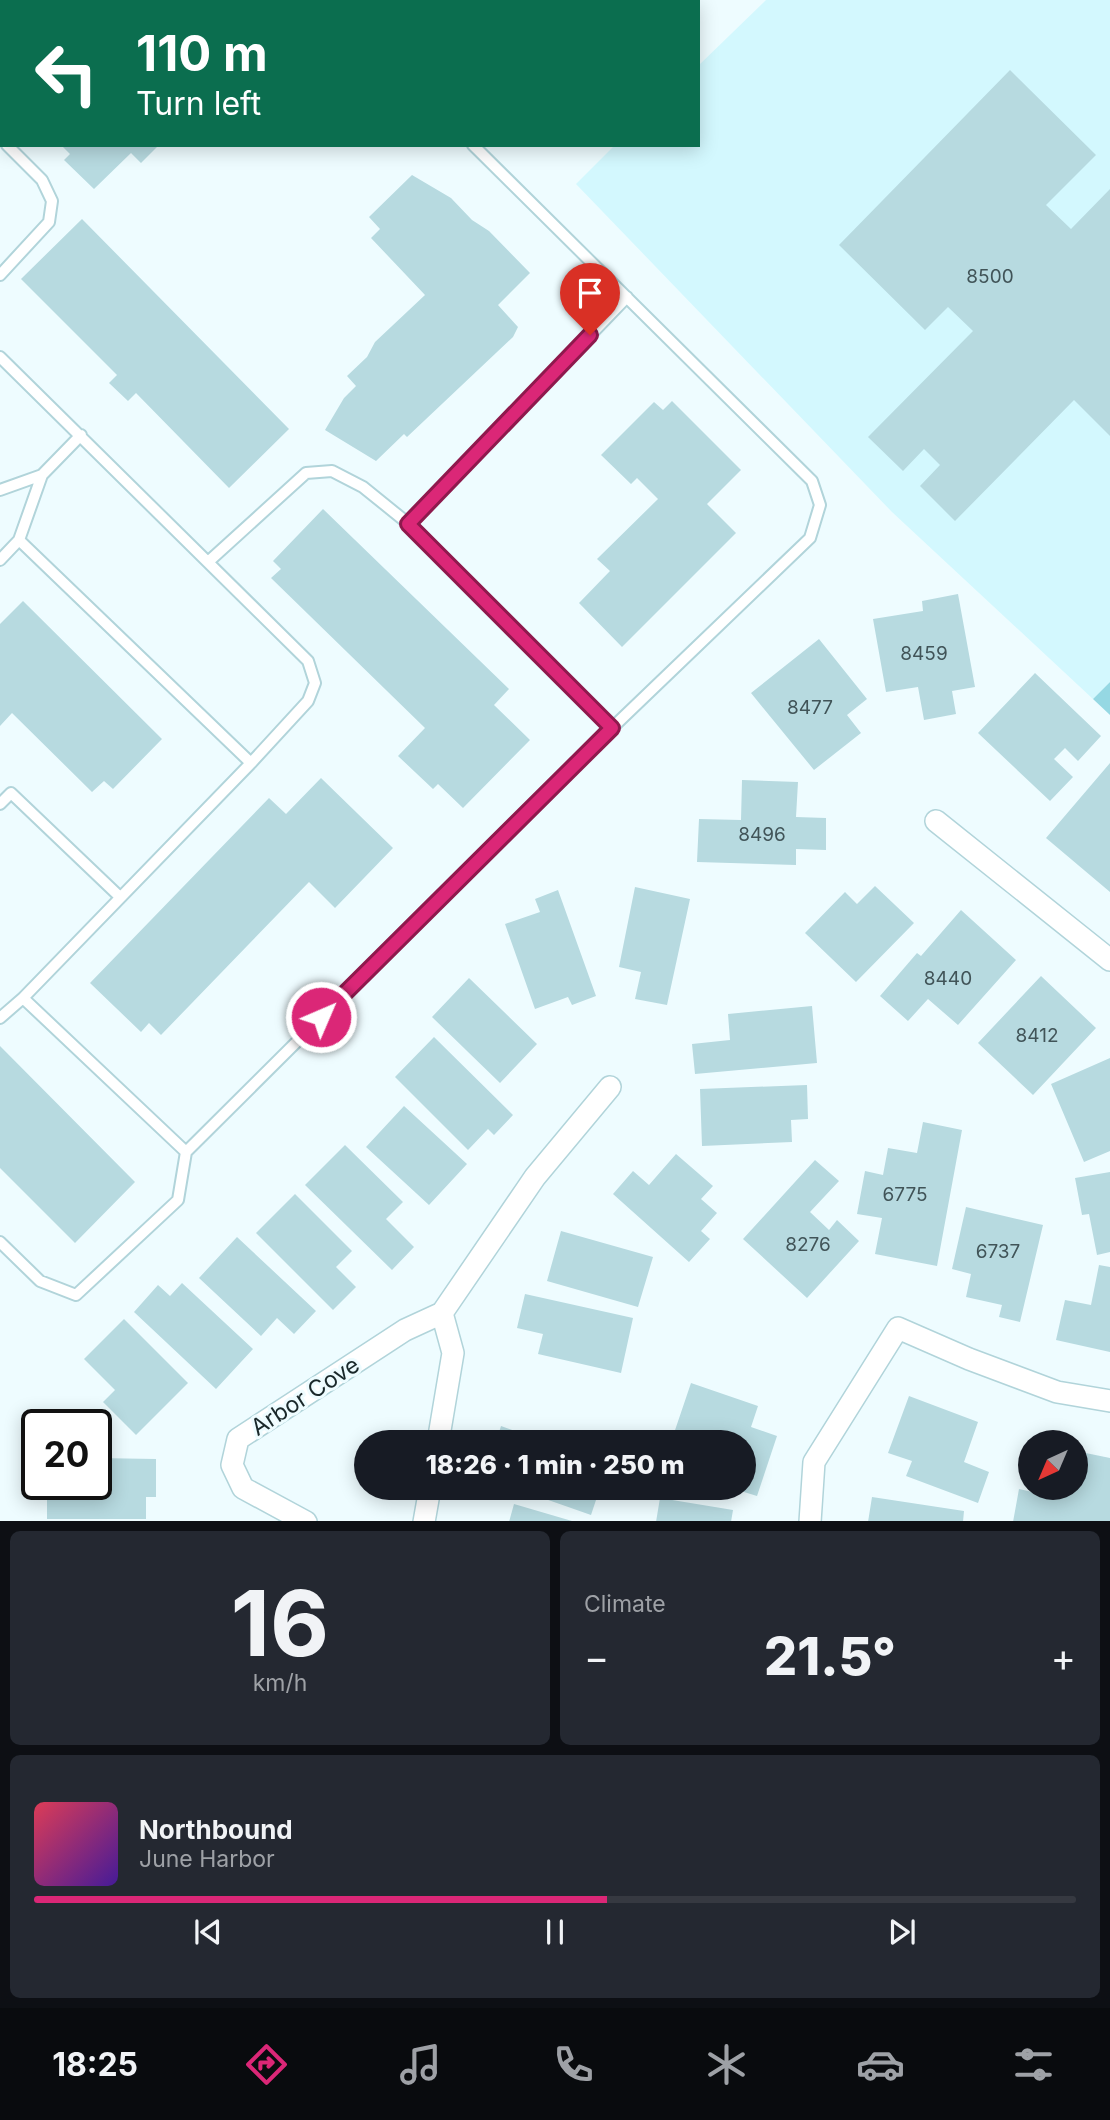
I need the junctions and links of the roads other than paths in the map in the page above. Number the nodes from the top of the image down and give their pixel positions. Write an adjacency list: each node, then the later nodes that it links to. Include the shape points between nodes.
1 (10, 147): 3 (lane, via 42,180 52,201 49,222)
2 (475, 147): 4 (lane)
3 (0, 275)
4 (627, 298): 9 (lane); 13 (lane, via 812,481 820,505 810,538)
5 (0, 357): 6 (lane)
6 (81, 435): 7 (lane); 12 (lane)
7 (42, 475): 8 (lane); 10 (lane)
8 (0, 490)
9 (408, 524): 12 (lane, via 362,487 332,471 306,473); 13 (lane)
10 (19, 540): 11 (lane); 14 (lane)
11 (0, 560)
12 (208, 562): 14 (lane, via 308,661 315,683 308,701)
13 (612, 728): 22 (lane)
14 (251, 762): 17 (lane)
15 (0, 804): 17 (lane, via 10,793)
16 (936, 821): 18 (street)
17 (120, 897): 19 (lane)
18 (1110, 960)
19 (23, 998): 20 (lane); 22 (lane)
20 (0, 1018)
21 (610, 1087): 24 (street, via 534,1177)
22 (186, 1152): 23 (lane, via 178,1200 76,1295 40,1281)
23 (0, 1242)
24 (442, 1313): 26 (street, via 453,1353); 28 (street, Arbor Cove, via 405,1330 238,1439 232,1465 243,1488)
25 (1110, 1401): 30 (street, via 1057,1392 898,1328 814,1462)
26 (440, 1430)
27 (428, 1500): 29 (street)
28 (306, 1521)
29 (425, 1521)
30 (810, 1521)

